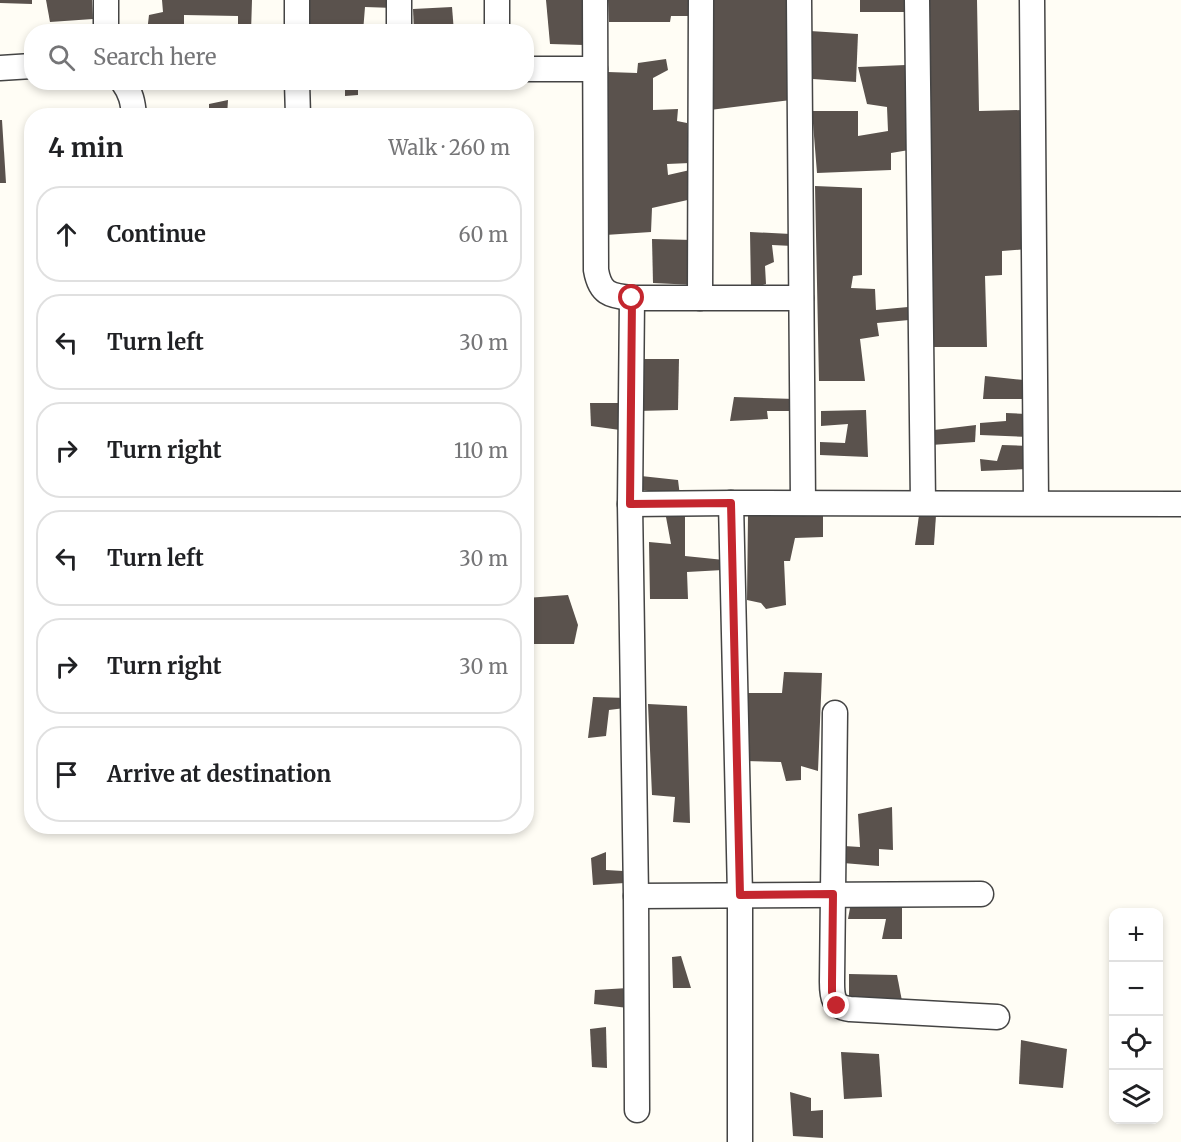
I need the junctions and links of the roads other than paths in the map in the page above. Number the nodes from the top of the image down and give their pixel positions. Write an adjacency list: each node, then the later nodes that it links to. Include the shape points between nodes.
1 (106, 0): 10 (street)
2 (297, 0): 11 (street)
3 (399, 0): 12 (street)
4 (496, 0): 13 (street)
5 (595, 0): 17 (street)
6 (701, 0): 24 (street)
7 (799, 0): 22 (street)
8 (917, 0): 27 (street)
9 (1032, 0): 28 (street)
10 (106, 24)
11 (297, 24)
12 (399, 24)
13 (497, 24)
14 (24, 66): 15 (street)
15 (0, 68)
16 (534, 69): 17 (street)
17 (595, 69): 23 (street, via 596,270 598,282 606,292)
18 (129, 90): 20 (street)
19 (297, 90): 21 (street)
20 (134, 108)
21 (298, 108)
22 (801, 297): 24 (street); 26 (street)
23 (632, 298): 24 (street); 29 (street)
24 (700, 298)
25 (731, 503): 26 (street); 29 (street); 34 (street)
26 (803, 503): 27 (street)
27 (923, 503): 28 (street)
28 (1036, 503): 30 (street)
29 (630, 504): 35 (street)
30 (1181, 504)
31 (835, 713): 32 (street)
32 (833, 894): 33 (street); 34 (street); 36 (street, via 832,992 837,1006)
33 (981, 894)
34 (740, 895): 35 (street); 38 (street)
35 (636, 896): 37 (street)
36 (997, 1017)
37 (637, 1110)
38 (740, 1142)

